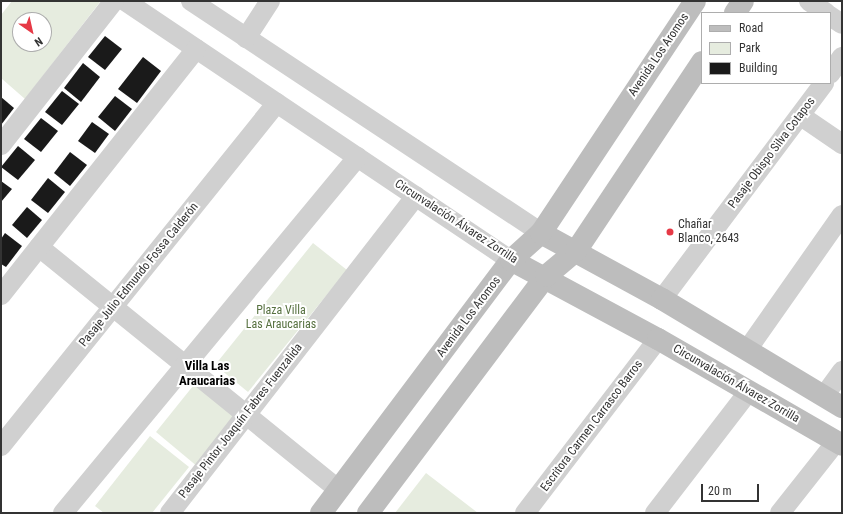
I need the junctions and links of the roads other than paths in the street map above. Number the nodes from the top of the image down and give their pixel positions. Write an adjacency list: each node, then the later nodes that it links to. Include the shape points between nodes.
1 (114, 1): 21 (street)
2 (125, 1): 13 (street, Circunvalación Álvarez Zorrilla)
3 (191, 1): 12 (street)
4 (270, 1): 12 (street)
5 (695, 1): 25 (main road, Avenida Los Aromos)
6 (743, 1): 8 (main road)
7 (809, 1): 9 (street)
8 (736, 12)
9 (825, 12)
10 (831, 17): 11 (street)
11 (842, 24)
12 (246, 38): 25 (street)
13 (196, 49): 18 (street, Circunvalación Álvarez Zorrilla); 26 (street)
14 (842, 57): 16 (street)
15 (701, 64): 27 (main road)
16 (831, 73)
17 (823, 84): 19 (street, Pasaje Obispo Silva Cotapos)
18 (277, 103): 22 (street, Circunvalación Álvarez Zorrilla); 32 (street, Pasaje Julio Edmundo Fossa Calderón)
19 (801, 116): 20 (street); 31 (street, Pasaje Obispo Silva Cotapos)
20 (842, 144)
21 (1, 145)
22 (357, 157): 23 (street, Circunvalación Álvarez Zorrilla); 35 (street)
23 (416, 196): 28 (street, Circunvalación Álvarez Zorrilla); 39 (street, Pasaje Pintor Joaquín Fabres Fuenzalida)
24 (842, 214): 34 (street)
25 (540, 232): 27 (main road); 28 (main road, Avenida Los Aromos)
26 (39, 247): 30 (street); 32 (street)
27 (576, 251): 29 (main road); 31 (main road)
28 (511, 260): 29 (main road, Circunvalación Álvarez Zorrilla); 42 (main road, Avenida Los Aromos)
29 (546, 276): 33 (main road, Circunvalación Álvarez Zorrilla); 46 (main road)
30 (1, 295)
31 (662, 299): 34 (main road)
32 (113, 306): 35 (street); 41 (street, Pasaje Julio Edmundo Fossa Calderón)
33 (658, 339): 37 (main road, Circunvalación Álvarez Zorrilla); 47 (street, Escritora Carmen Carrasco Barros)
34 (747, 350): 38 (main road)
35 (186, 364): 39 (street); 43 (street)
36 (842, 371): 38 (street)
37 (749, 391): 40 (main road, Circunvalación Álvarez Zorrilla); 48 (street)
38 (833, 401)
39 (247, 413): 42 (street); 44 (street, Pasaje Pintor Joaquín Fabres Fuenzalida)
40 (839, 444): 49 (street)
41 (1, 446)
42 (339, 490): 45 (main road, Avenida Los Aromos)
43 (63, 513)
44 (170, 513)
45 (321, 513)
46 (368, 513)
47 (525, 513)
48 (655, 513)
49 (780, 513)

